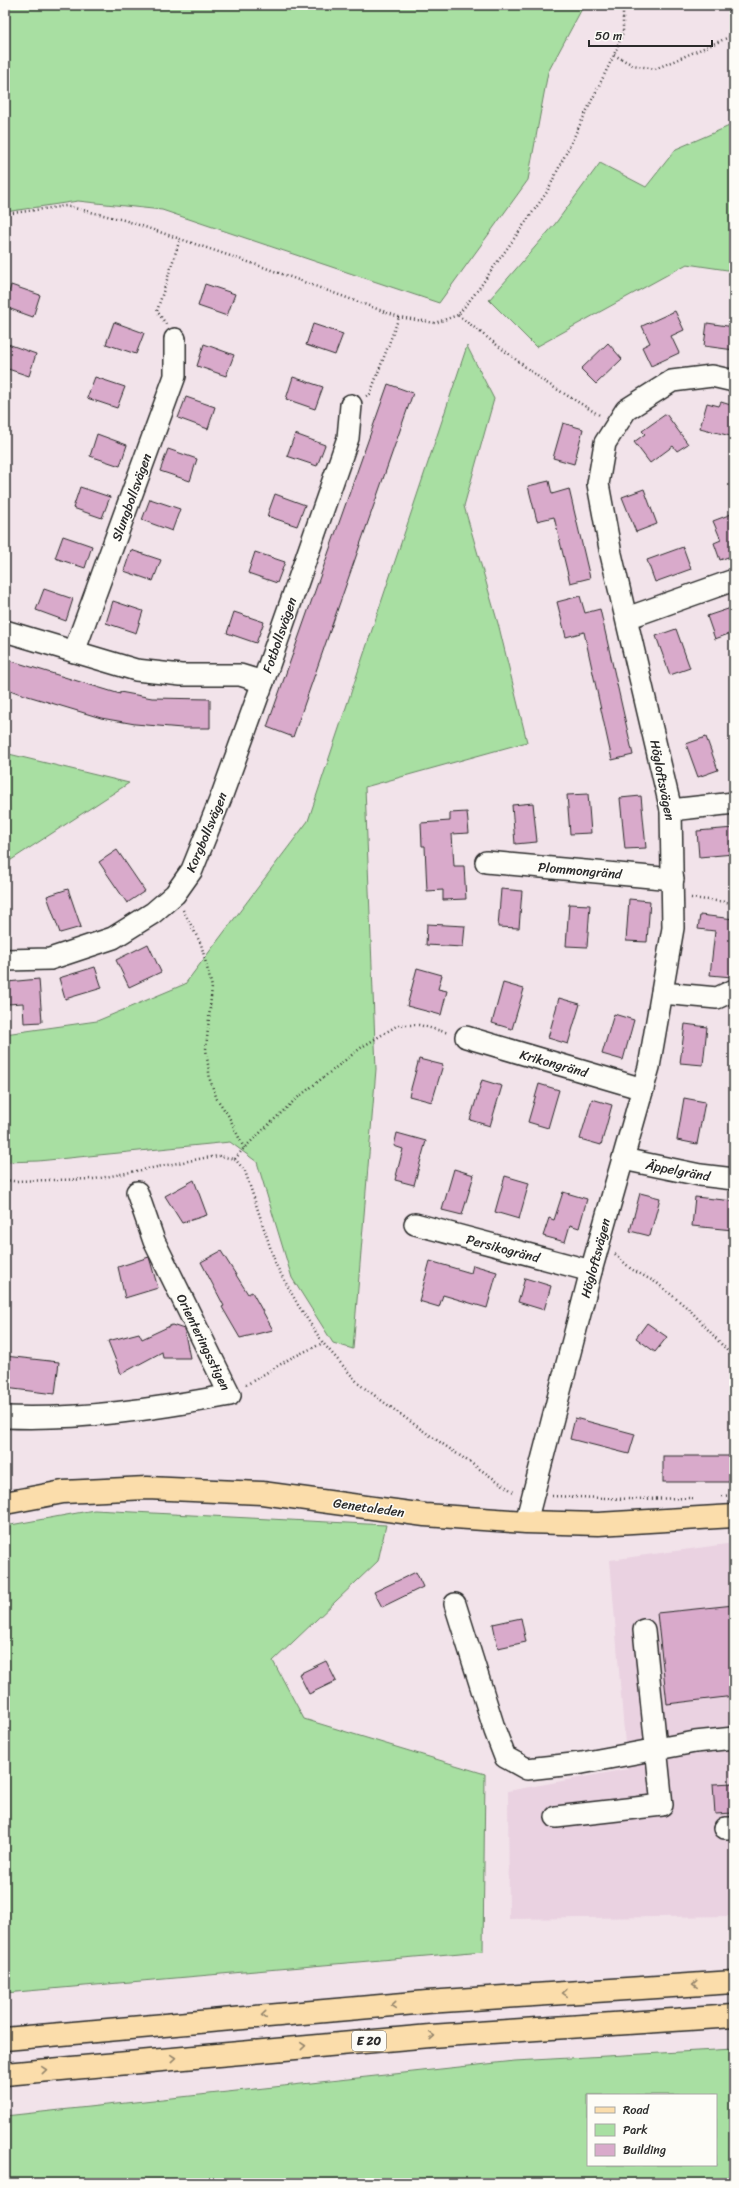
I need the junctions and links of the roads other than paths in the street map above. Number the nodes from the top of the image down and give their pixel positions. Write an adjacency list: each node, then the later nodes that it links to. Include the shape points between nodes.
1 (175, 339): 7 (street, Slungbollsvägen, via 175,376)
2 (734, 380): 5 (street, Högloftsvägen, via 712,376 672,381 626,410 605,443 598,484 611,554)
3 (351, 405): 8 (street, Fotbollsvägen, via 348,438)
4 (734, 580): 5 (street)
5 (627, 618): 10 (street, Högloftsvägen)
6 (5, 631): 7 (street, Fotbollsvägen)
7 (74, 652): 8 (street, Fotbollsvägen, via 136,670 181,675 240,675)
8 (263, 682): 13 (street, Korgbollsvägen, via 192,870 175,894 154,914 113,938 50,959)
9 (734, 803): 10 (street)
10 (671, 810): 12 (street, Högloftsvägen)
11 (486, 862): 12 (street, Plommongränd)
12 (673, 887): 14 (street, Högloftsvägen, via 673,928)
13 (5, 960)
14 (662, 993): 15 (street); 17 (street, Högloftsvägen)
15 (726, 994)
16 (466, 1037): 17 (street, Krikongränd)
17 (643, 1089): 18 (street, Högloftsvägen)
18 (623, 1159): 19 (street, Äppelgränd, via 700,1175); 22 (street, Högloftsvägen)
19 (734, 1178)
20 (137, 1192): 23 (street, Orienteringsstigen, via 154,1241 230,1395 183,1404 87,1416)
21 (415, 1224): 22 (street, Persikogränd)
22 (591, 1271): 26 (street, Högloftsvägen)
23 (5, 1417)
24 (5, 1503): 26 (main road, Genetaleden, via 63,1492 147,1488 211,1490 262,1493 425,1515)
25 (734, 1516): 26 (main road, Genetaleden, via 598,1524)
26 (526, 1522)
27 (455, 1604): 30 (street, via 505,1757 527,1769)
28 (644, 1630): 30 (street)
29 (734, 1738): 30 (street, via 695,1742)
30 (649, 1752): 31 (street, via 662,1805)
31 (556, 1817)
32 (734, 1982): 34 (main road, one-way to 34, via 403,2004)
33 (734, 2016): 35 (main road, E 20, one-way to 33, via 407,2038)
34 (5, 2039)
35 (5, 2074)

